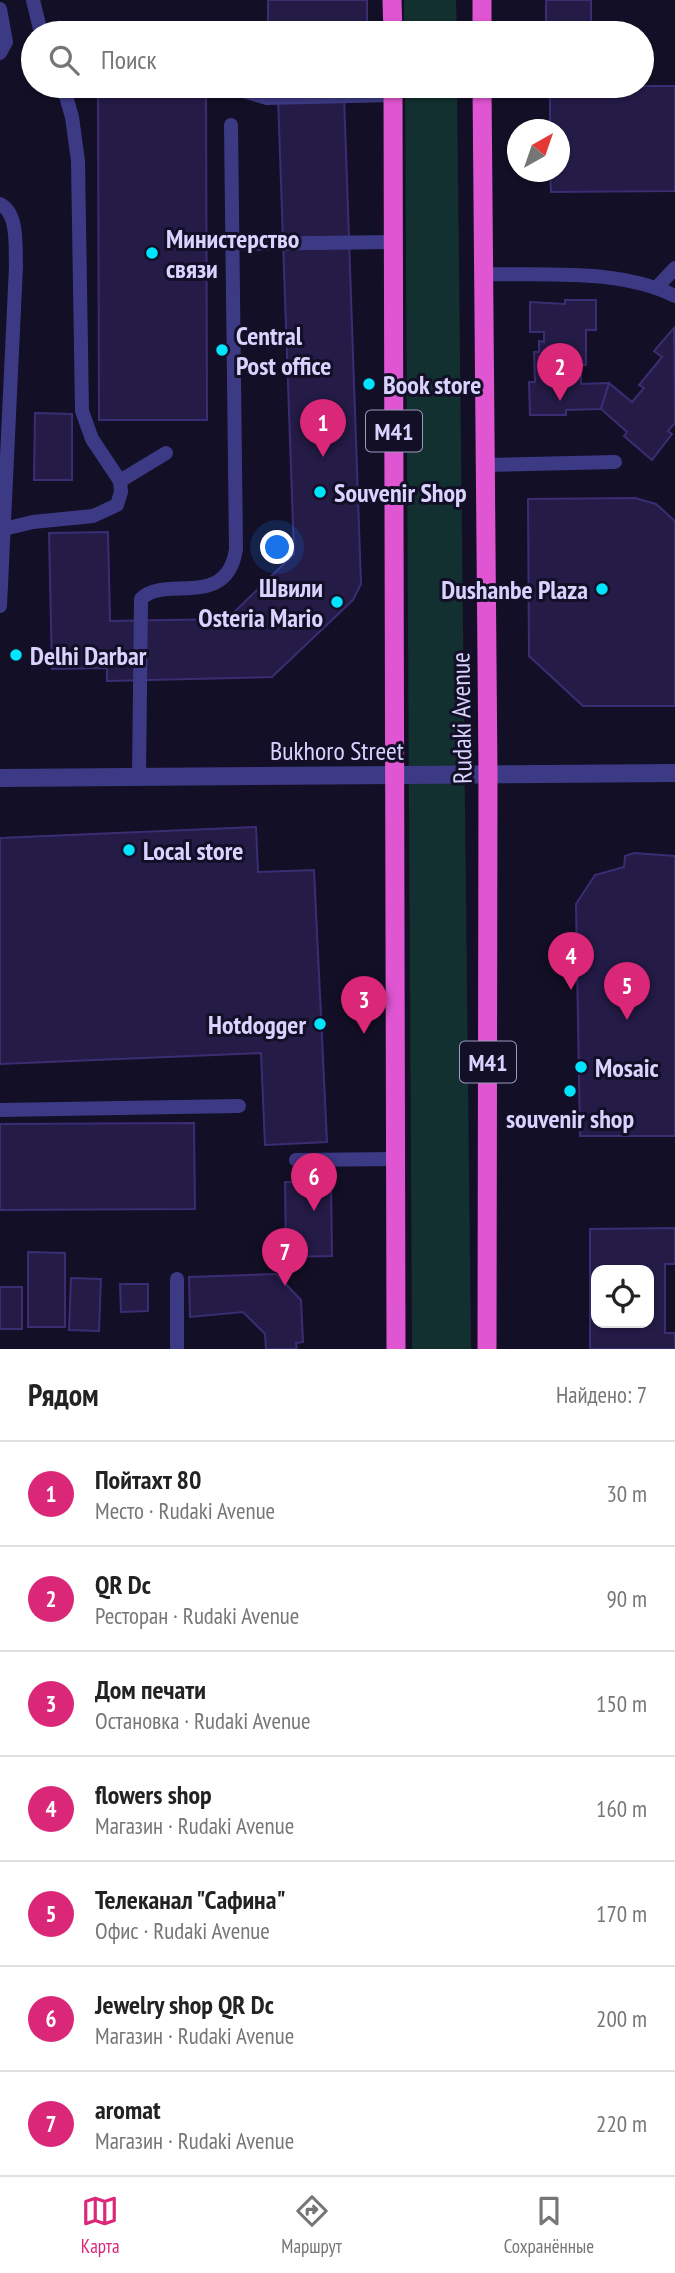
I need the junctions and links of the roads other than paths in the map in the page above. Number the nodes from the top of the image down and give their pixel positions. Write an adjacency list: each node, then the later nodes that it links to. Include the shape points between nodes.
1 (33, 0): 5 (lane)
2 (393, 0): 6 (highway)
3 (482, 0): 7 (highway)
4 (0, 9): 8 (lane, via 6,42)
5 (38, 21)
6 (393, 21)
7 (482, 21)
8 (0, 53)
9 (66, 98): 24 (lane, via 78,161 82,411 92,439)
10 (393, 98): 14 (highway, M41)
11 (482, 98): 17 (highway, Rudaki Avenue / M41)
12 (231, 125): 15 (lane)
13 (0, 204): 20 (lane, via 8,209 14,228)
14 (393, 242): 15 (lane); 28 (highway, M41)
15 (232, 244): 30 (lane, via 234,557 225,573 200,588 154,590 141,599)
16 (675, 268): 18 (lane)
17 (483, 274): 18 (lane, via 609,278); 23 (highway, Rudaki Avenue / M41)
18 (656, 287): 19 (lane)
19 (675, 296)
20 (7, 325): 25 (lane)
21 (166, 453): 24 (lane)
22 (615, 462): 23 (lane)
23 (483, 465): 29 (highway, Rudaki Avenue / M41)
24 (120, 481): 25 (lane, via 120,499 104,513)
25 (2, 530): 26 (lane)
26 (0, 606)
27 (675, 773): 29 (street, Bukhoro Street)
28 (396, 775): 29 (street, Bukhoro Street); 30 (street, Bukhoro Street); 34 (highway, M41)
29 (488, 775): 39 (highway, Rudaki Avenue / M41)
30 (139, 777): 31 (street, Bukhoro Street)
31 (0, 778)
32 (239, 1106): 33 (lane)
33 (0, 1110)
34 (396, 1159): 35 (lane); 38 (highway, M41)
35 (296, 1160)
36 (177, 1279): 37 (lane)
37 (177, 1349)
38 (396, 1349)
39 (487, 1349)

